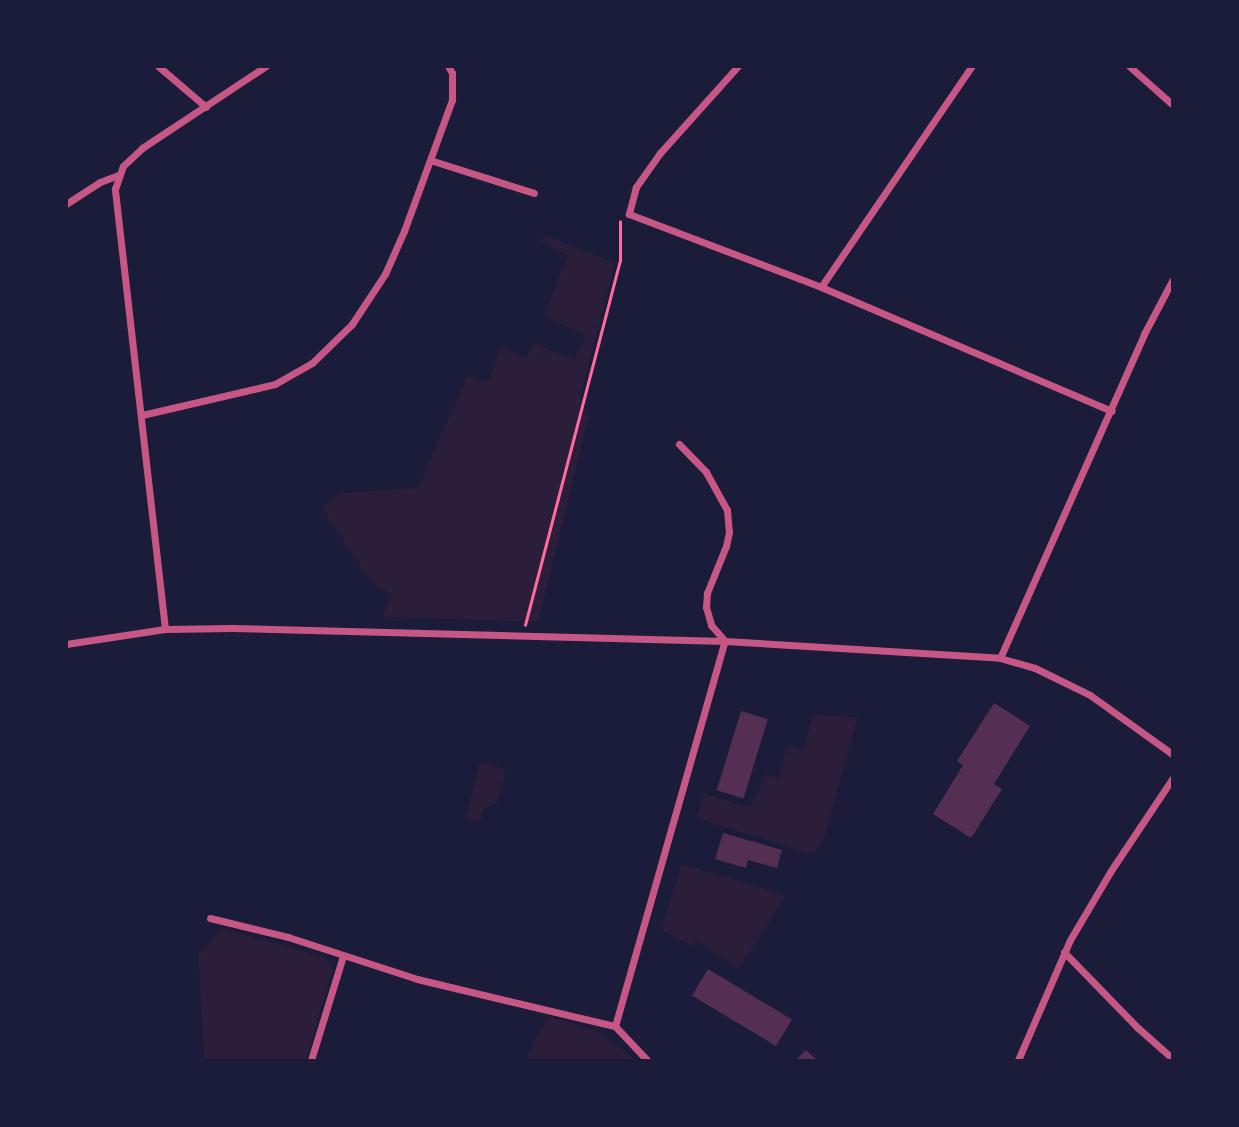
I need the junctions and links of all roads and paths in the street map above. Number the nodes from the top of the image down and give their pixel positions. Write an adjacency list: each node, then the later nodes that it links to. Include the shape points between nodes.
1 (158, 66): 8 (street)
2 (266, 66): 8 (street)
3 (448, 66): 9 (street, via 452,100)
4 (738, 66): 15 (street, via 660,153 636,187 629,214)
5 (972, 66): 15 (street)
6 (1129, 66): 7 (street)
7 (1172, 104)
8 (206, 107): 10 (street, via 142,148)
9 (430, 160): 11 (street); 17 (street, via 384,274 352,324 312,363 254,391)
10 (118, 175): 12 (street); 17 (street, via 115,208)
11 (534, 193)
12 (66, 204)
13 (620, 222): 20 (path, via 620,261)
14 (1172, 281): 16 (street)
15 (821, 287): 16 (street)
16 (1112, 411): 23 (street)
17 (142, 415): 19 (street)
18 (679, 444): 21 (street, via 705,472 727,510 726,547 706,607 711,625)
19 (165, 629): 20 (street); 22 (street)
20 (523, 635): 21 (street)
21 (725, 640): 23 (street); 29 (street)
22 (66, 644)
23 (1000, 658): 24 (street, via 1035,668 1090,695)
24 (1172, 754)
25 (1172, 779): 27 (street)
26 (210, 918): 28 (street)
27 (1064, 952): 30 (street); 33 (street)
28 (342, 956): 29 (street, via 417,979); 31 (street)
29 (615, 1026): 32 (street)
30 (1172, 1058)
31 (311, 1060)
32 (647, 1060)
33 (1018, 1060)

